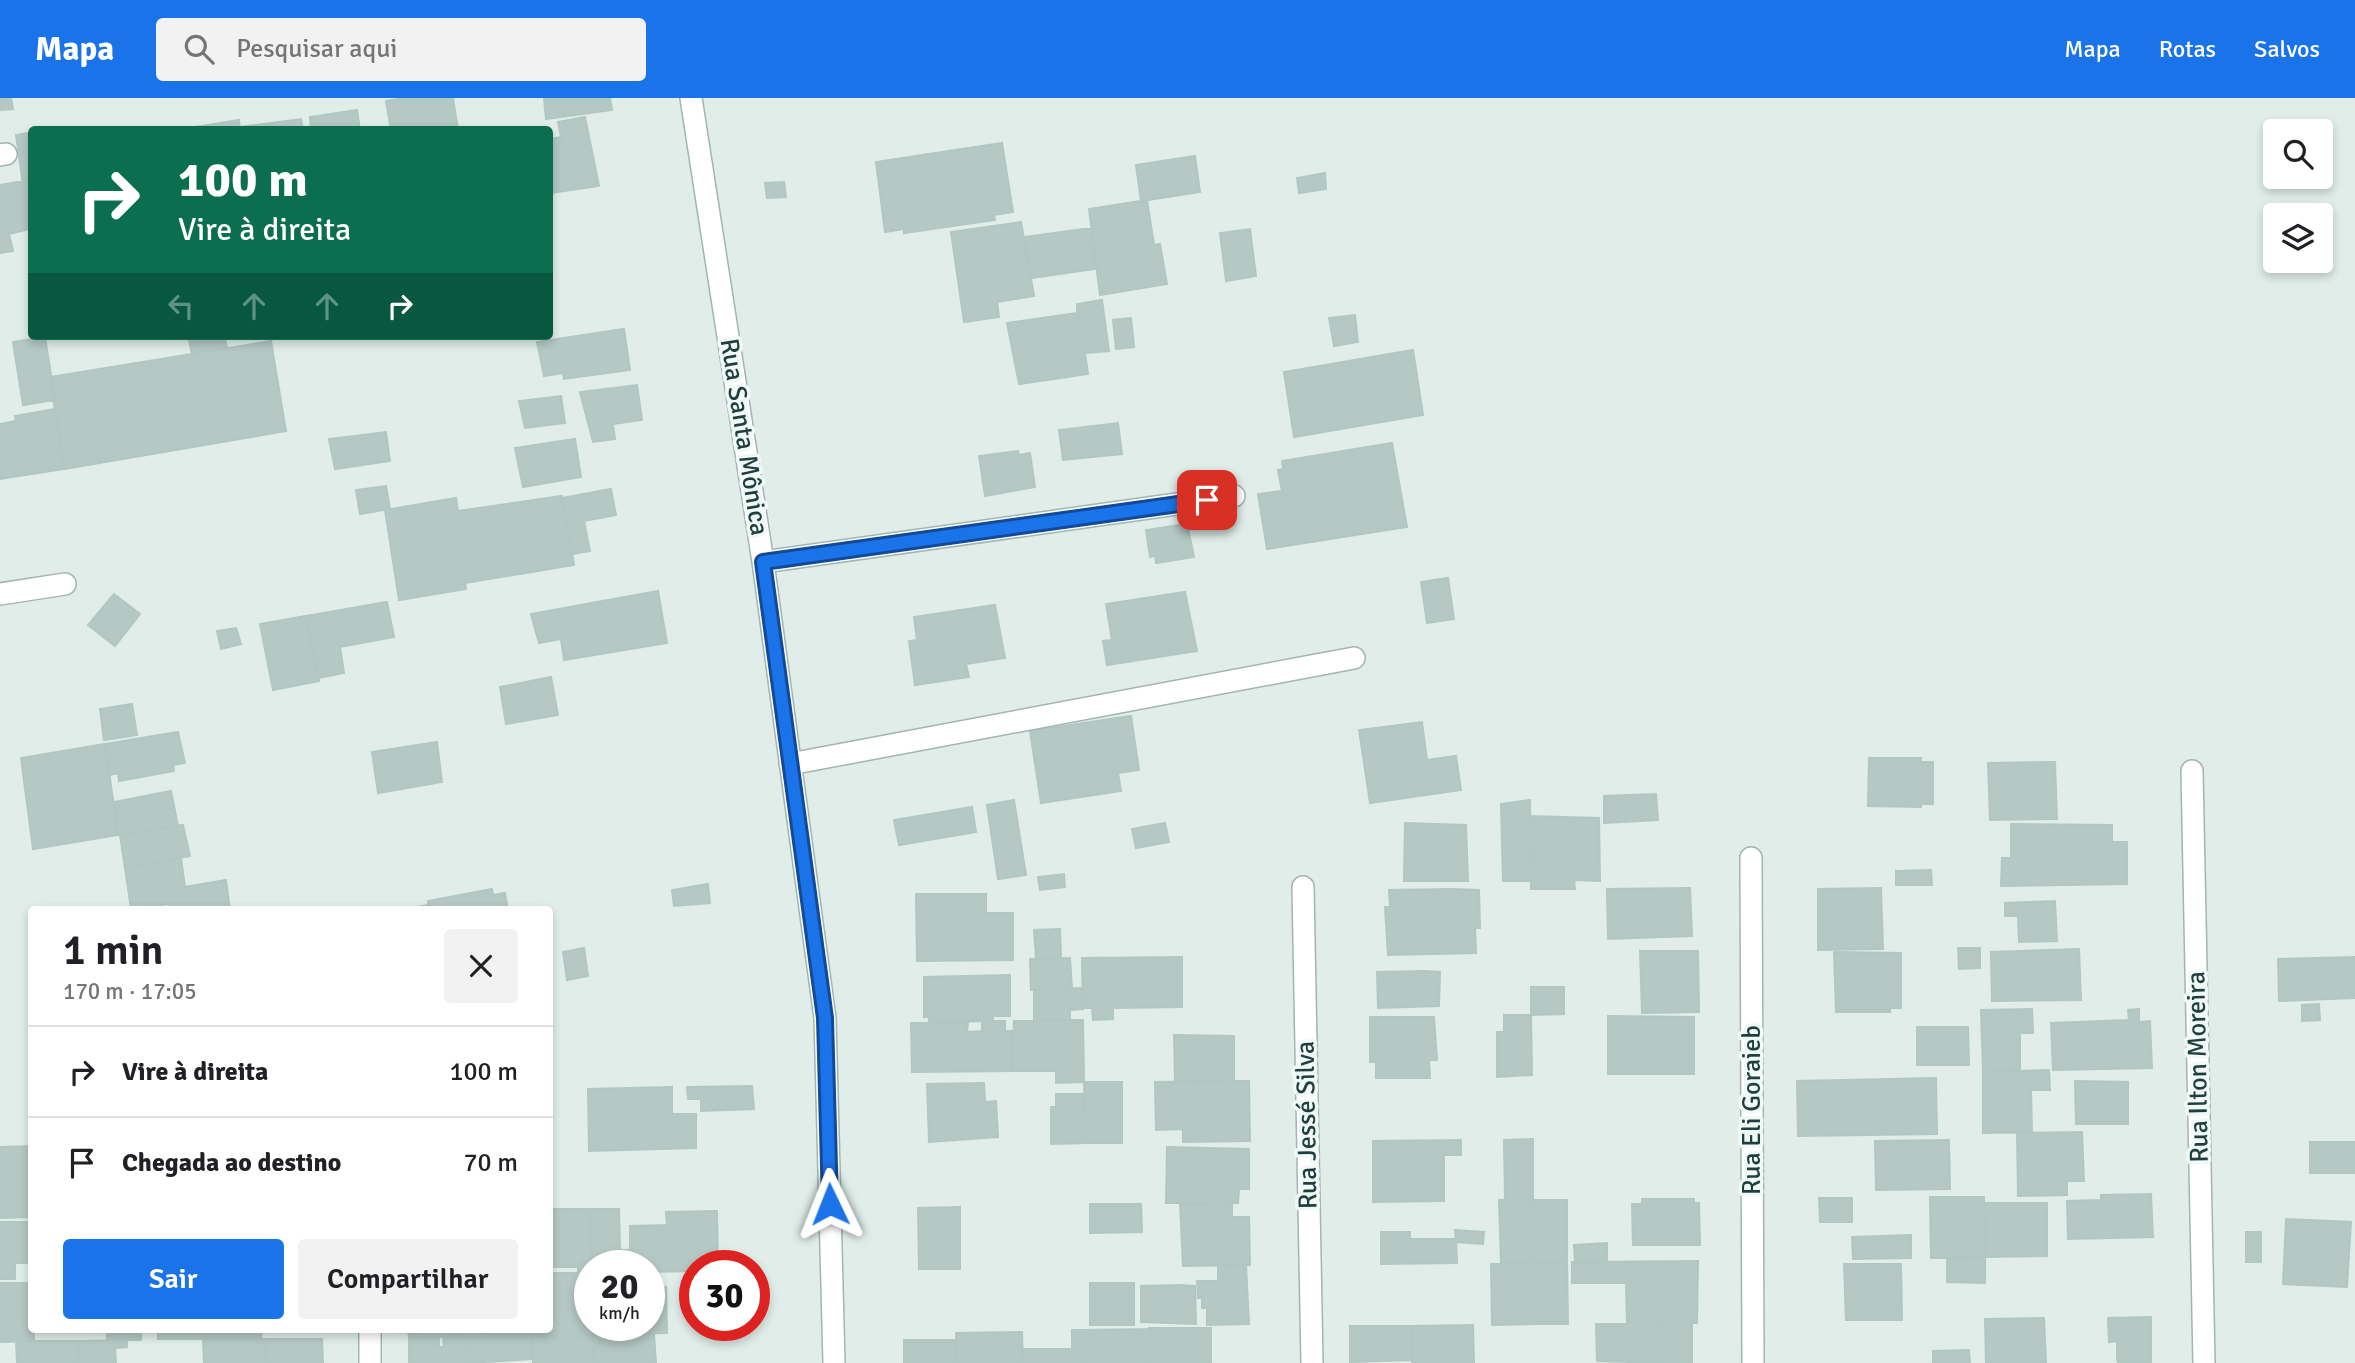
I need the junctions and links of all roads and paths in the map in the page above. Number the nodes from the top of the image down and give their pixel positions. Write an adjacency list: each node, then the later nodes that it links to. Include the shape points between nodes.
1 (691, 98): 3 (street, Rua Santa Mônica)
2 (1234, 496): 3 (street)
3 (763, 562): 7 (street, Rua Santa Mônica)
4 (65, 584): 5 (street)
5 (0, 594)
6 (1354, 658): 7 (street)
7 (790, 764): 13 (street, Rua Santa Mônica, via 825,1018)
8 (2192, 771): 16 (street, Rua Ilton Moreira)
9 (1751, 858): 15 (street, Rua Eli Goraieb)
10 (1303, 887): 14 (street, Rua Jessé Silva)
11 (370, 1333): 12 (street)
12 (370, 1363)
13 (834, 1363)
14 (1312, 1363)
15 (1753, 1363)
16 (2204, 1363)

